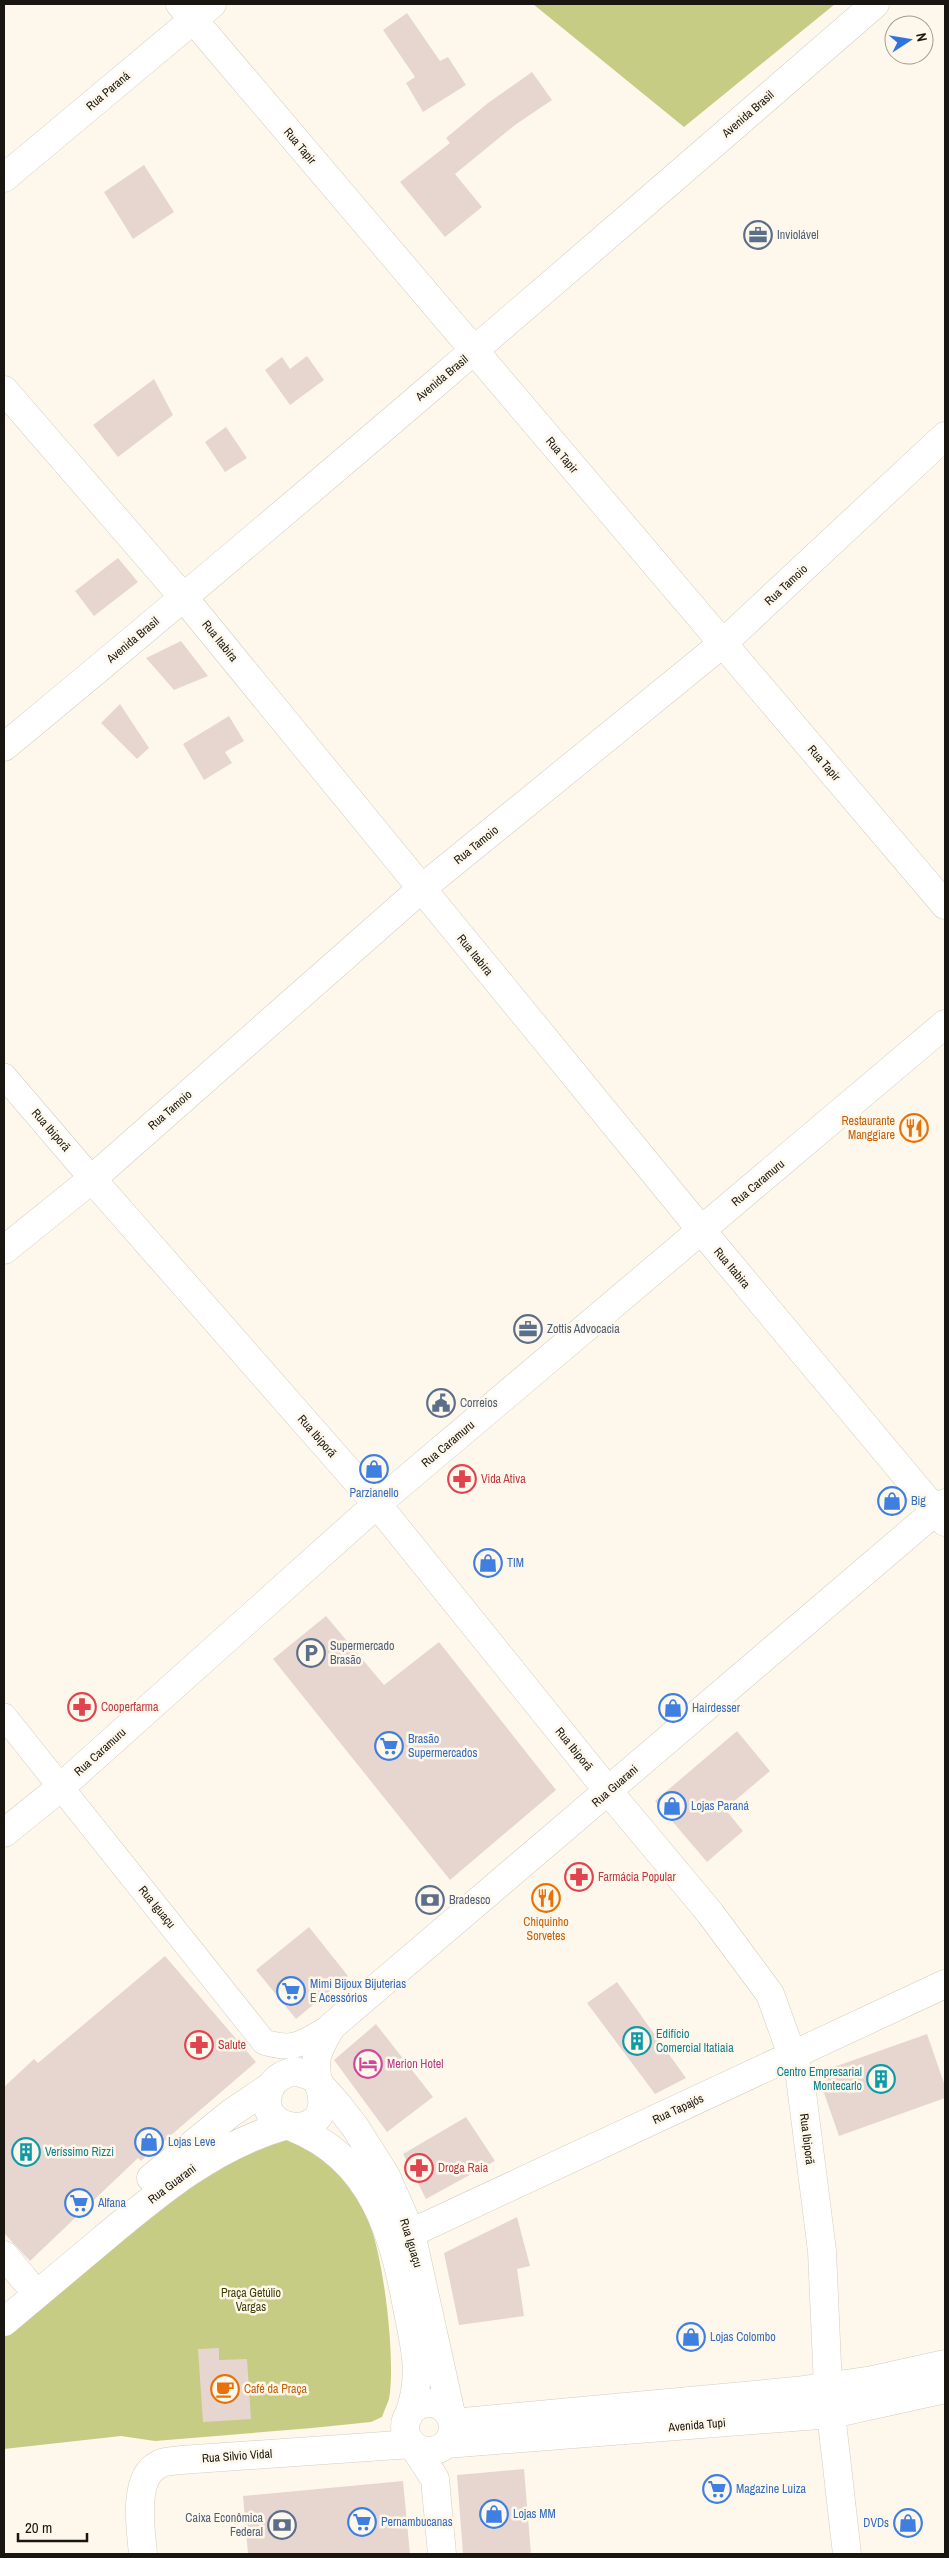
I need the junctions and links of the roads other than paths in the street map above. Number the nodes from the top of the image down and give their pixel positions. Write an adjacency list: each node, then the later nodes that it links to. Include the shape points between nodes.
1 (875, 4): 4 (street, Avenida Brasil)
2 (195, 9): 3 (street, Rua Paraná); 4 (street, Rua Tapir)
3 (4, 178)
4 (474, 351): 7 (street, Avenida Brasil); 8 (street, Rua Tapir)
5 (4, 390): 7 (street, Rua Itabira)
6 (945, 436): 8 (street, Rua Tamoio)
7 (184, 598): 9 (street, Avenida Brasil); 10 (street, Rua Itabira)
8 (722, 644): 10 (street, Rua Tamoio); 11 (street, Rua Tapir)
9 (4, 747)
10 (421, 889): 14 (street, Rua Tamoio); 15 (street, Rua Itabira)
11 (945, 905)
12 (945, 1024): 15 (street, Rua Caramuru)
13 (4, 1076): 14 (street, Rua Ibiporã)
14 (92, 1179): 16 (street, Rua Tamoio); 17 (street, Rua Ibiporã)
15 (702, 1231): 17 (street, Rua Caramuru); 18 (street, Rua Itabira)
16 (4, 1250)
17 (377, 1504): 20 (street, Rua Caramuru); 21 (street, Rua Ibiporã)
18 (942, 1512): 21 (street, Rua Guarani)
19 (4, 1716): 20 (street, Rua Iguaçu)
20 (61, 1787): 22 (street, Rua Caramuru); 25 (street, Rua Iguaçu)
21 (608, 1792): 24 (street, Rua Guarani); 26 (street, Rua Ibiporã, via 710,1913 770,1994)
22 (4, 1834)
23 (945, 1984): 26 (street, Rua Tapajós)
24 (332, 2026): 25 (street, via 294,2046 283,2048); 27 (street, Rua Guarani, via 316,2054 314,2068)
25 (264, 2042): 28 (street, Rua Iguaçu, via 274,2070)
26 (793, 2056): 30 (street, Rua Tapajós); 36 (street, Rua Ibiporã, via 800,2077 822,2251)
27 (319, 2085): 28 (street, via 304,2072 294,2071 285,2073); 29 (street, via 324,2101 319,2115 304,2127); 30 (street, Rua Iguaçu, via 355,2127 386,2176)
28 (270, 2086): 29 (street, via 267,2095 270,2113); 32 (street, Rua Guarani, via 231,2112)
29 (289, 2127): 34 (street, Rua Guarani, via 231,2145 196,2166 130,2216); 39 (street, Rua Iguaçu, via 313,2136 337,2152 362,2181 384,2217 398,2261 416,2358 416,2395)
30 (411, 2233): 40 (street, Rua Iguaçu)
31 (4, 2255): 32 (street)
32 (25, 2280): 33 (street, Rua Guarani)
33 (4, 2297)
34 (4, 2322)
35 (945, 2364): 36 (street, Avenida Tupi)
36 (828, 2387): 38 (street, Rua Ibiporã); 40 (street, Avenida Tupi)
37 (945, 2389): 38 (street, Avenida Tupi)
38 (832, 2414): 40 (street, Avenida Tupi); 44 (street, Rua Ibiporã)
39 (408, 2417): 40 (street, via 413,2410 428,2404 445,2410); 41 (street, via 407,2436)
40 (450, 2434): 41 (street, via 438,2449 428,2451)
41 (412, 2444): 42 (street, Rua Silvio Vidal, via 181,2460 157,2465 147,2476 139,2505); 43 (street, via 435,2479)
42 (143, 2554)
43 (442, 2554)
44 (847, 2554)

